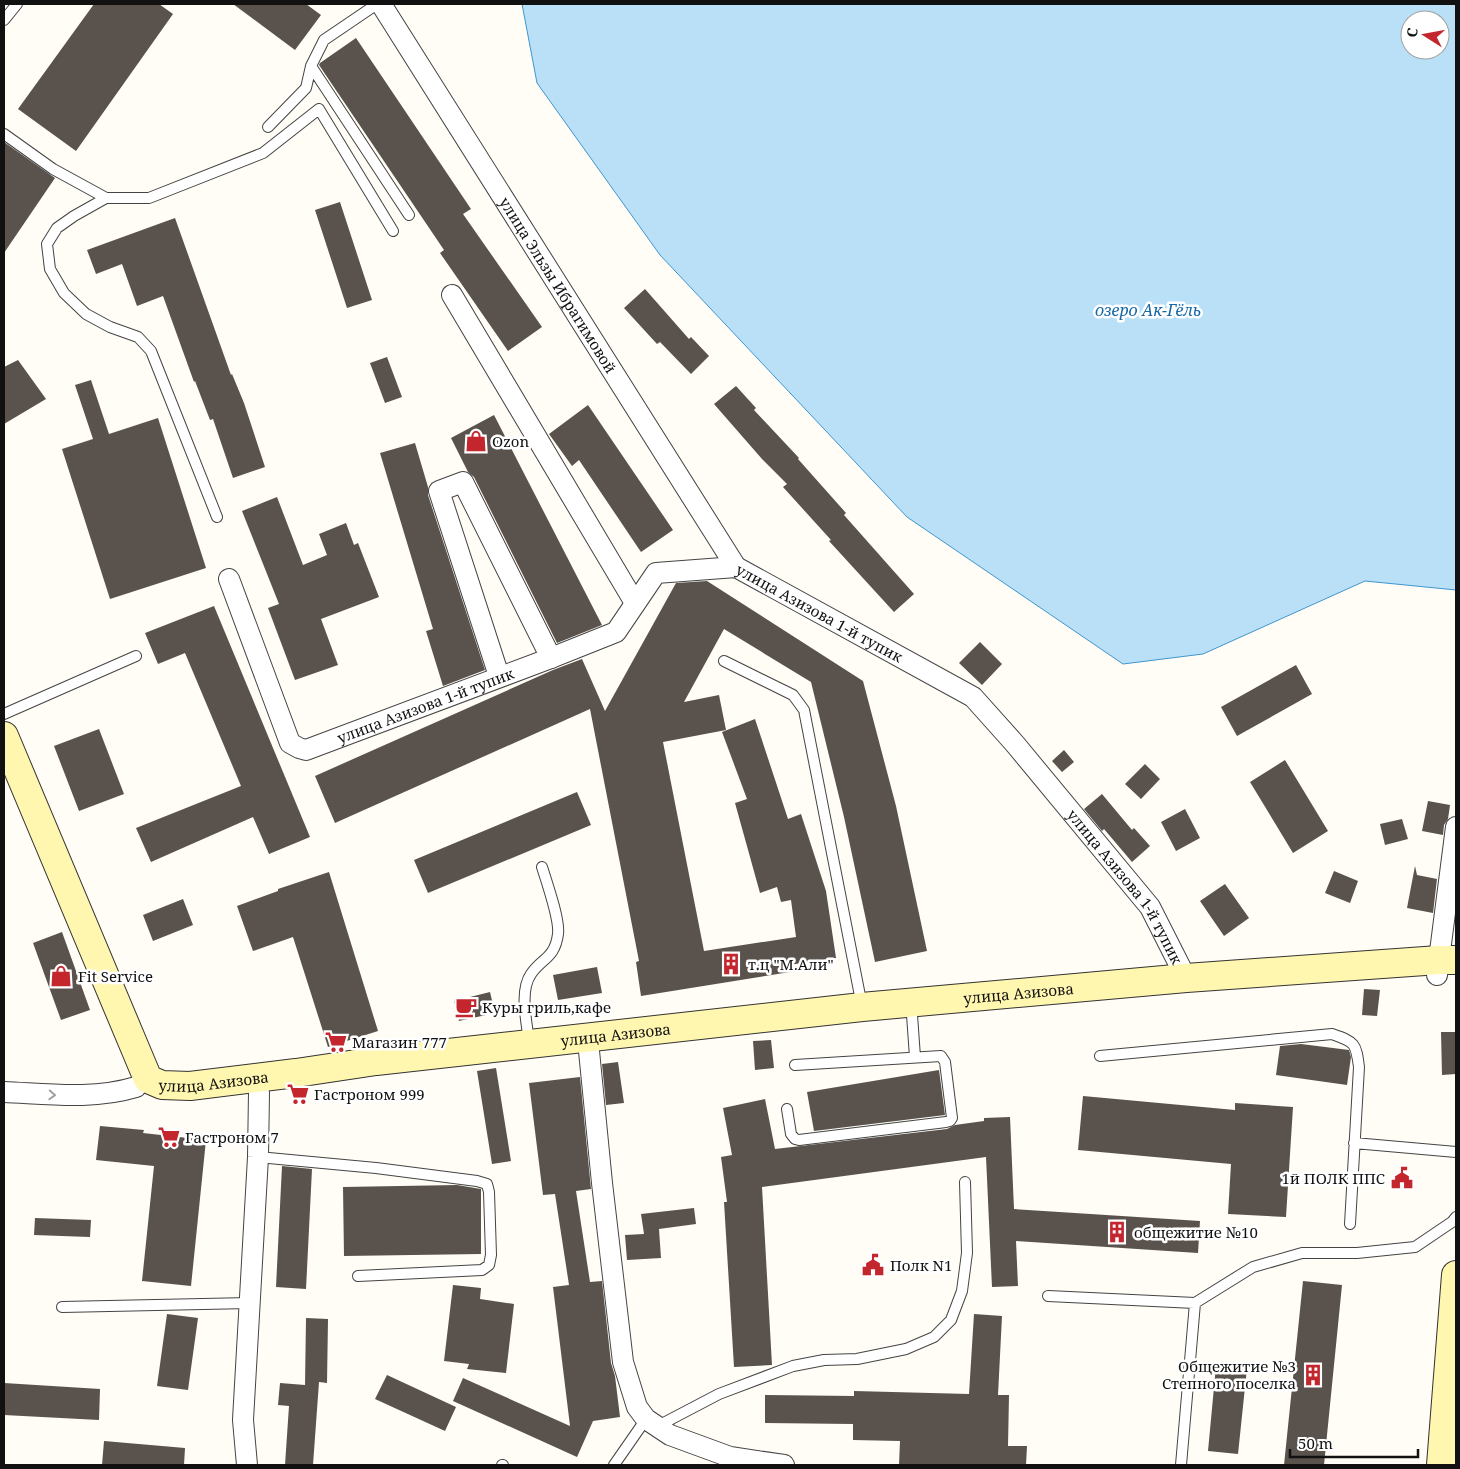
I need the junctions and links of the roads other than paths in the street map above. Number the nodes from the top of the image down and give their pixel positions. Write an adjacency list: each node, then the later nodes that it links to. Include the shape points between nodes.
1 (17, 4): 4 (lane)
2 (377, 4): 5 (lane, via 324,40)
3 (381, 4): 13 (street, улица Эльзы Ибрагимовой)
4 (4, 20)
5 (311, 66): 6 (lane, via 306,88); 9 (lane)
6 (268, 127)
7 (4, 134): 8 (lane, via 53,169)
8 (106, 198): 10 (lane, via 149,198 263,153 319,109); 12 (lane, via 57,228 46,244 50,269 64,293 86,314 110,328 138,337 151,351)
9 (409, 215)
10 (393, 231)
11 (452, 295): 15 (street)
12 (217, 517)
13 (736, 567): 15 (street, улица Азизова 1-й тупик, via 656,573); 26 (street, улица Азизова 1-й тупик, via 973,697 1150,907)
14 (229, 579): 19 (street, улица Азизова 1-й тупик, via 290,743 299,748 306,750)
15 (635, 602): 17 (street, улица Азизова 1-й тупик, via 616,632)
16 (136, 656): 20 (lane)
17 (552, 658): 19 (street, улица Азизова 1-й тупик); 19 (street, via 463,482 439,491)
18 (724, 660): 27 (lane, via 793,695 804,710)
19 (499, 676)
20 (4, 714)
21 (4, 736): 29 (main road, улица Азизова, via 148,1079 162,1085 190,1086)
22 (4, 765): 34 (main road, улица Азизова)
23 (1456, 827): 25 (street)
24 (542, 867): 29 (lane, via 558,932 555,949 530,975 524,993)
25 (1447, 967): 26 (main road, улица Азизова); 28 (main road, улица Азизова)
26 (1186, 978): 27 (main road, улица Азизова)
27 (862, 1007): 29 (main road, улица Азизова)
28 (912, 1014): 30 (main road, улица Азизова); 32 (lane)
29 (529, 1044)
30 (589, 1051): 36 (main road, улица Азизова, via 387,1072); 51 (street, via 623,1362 636,1407)
31 (1100, 1056): 38 (lane, via 1332,1034 1348,1040 1356,1049 1359,1067)
32 (915, 1057): 33 (lane); 37 (lane, via 937,1056 944,1059 952,1114 950,1121 799,1140 790,1134)
33 (795, 1065)
34 (136, 1087): 35 (street, one-way to 34, via 99,1095); 36 (main road, улица Азизова, via 152,1100 171,1106)
35 (4, 1092)
36 (259, 1092): 40 (street)
37 (787, 1109)
38 (1354, 1142): 39 (lane); 43 (lane)
39 (1456, 1152)
40 (258, 1157): 45 (lane, via 376,1168 486,1184 489,1192 489,1265 482,1270); 47 (street)
41 (965, 1182): 51 (lane, via 967,1253 962,1291 951,1320 934,1337 906,1349 857,1359 824,1360 793,1366)
42 (1456, 1217): 48 (lane, via 1415,1247 1357,1253 1302,1253 1254,1268)
43 (1350, 1224)
44 (1456, 1275): 50 (main road)
45 (358, 1276)
46 (1048, 1296): 48 (lane)
47 (250, 1303): 49 (lane); 53 (street, via 244,1420)
48 (1195, 1304): 56 (lane)
49 (62, 1307)
50 (1451, 1398): 57 (main road)
51 (651, 1423): 54 (lane); 55 (street, via 670,1435 730,1457)
52 (1456, 1448): 58 (main road)
53 (247, 1465)
54 (614, 1465)
55 (784, 1465)
56 (1181, 1465)
57 (1441, 1465)
58 (1455, 1465)

